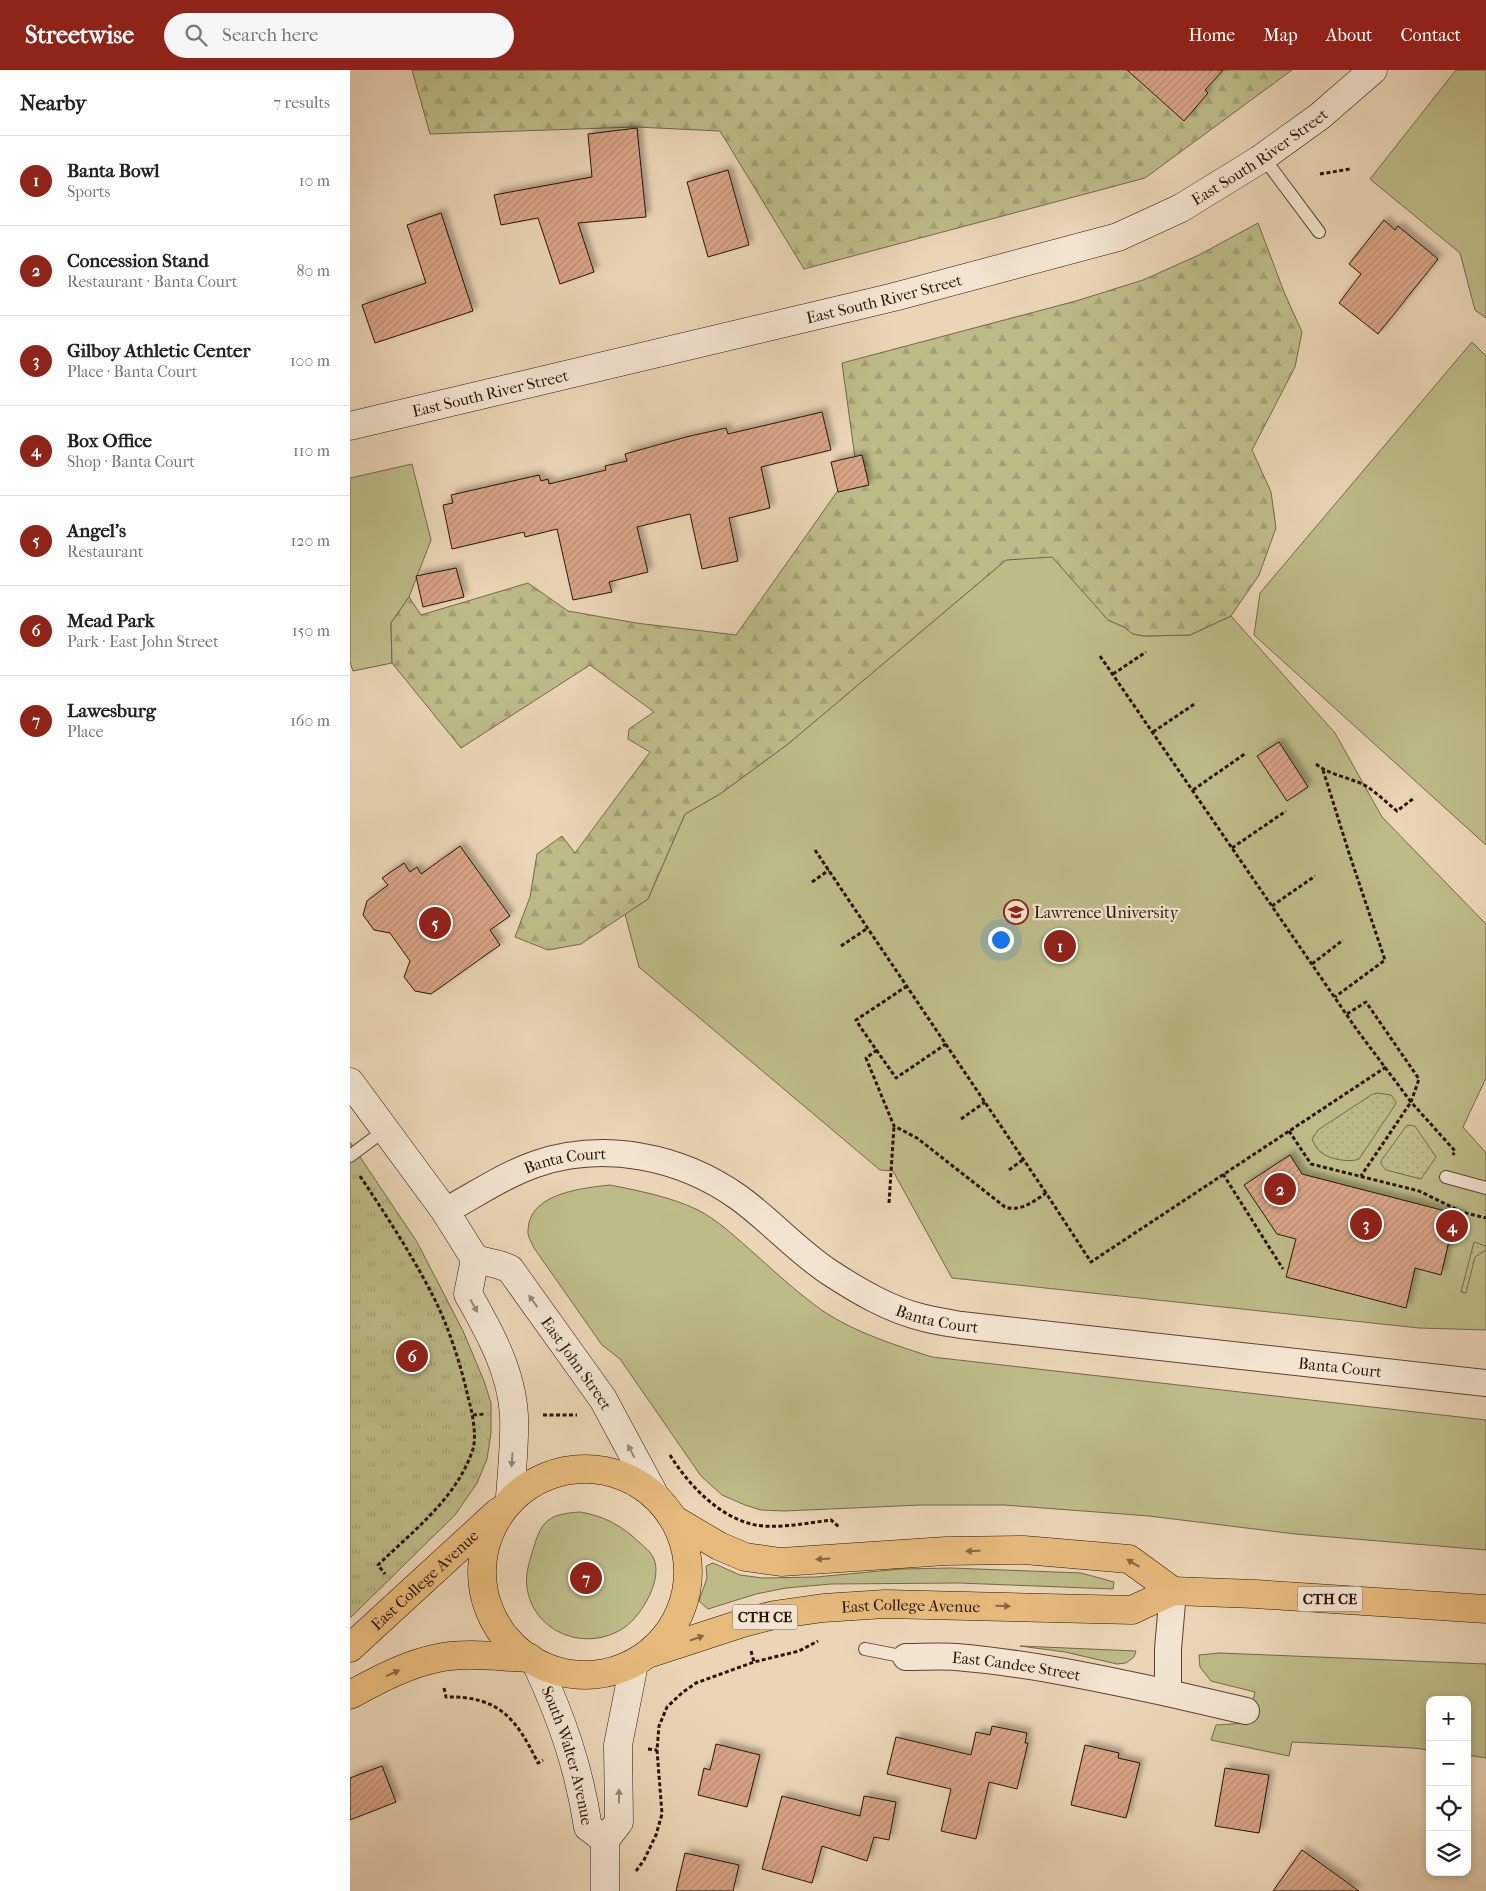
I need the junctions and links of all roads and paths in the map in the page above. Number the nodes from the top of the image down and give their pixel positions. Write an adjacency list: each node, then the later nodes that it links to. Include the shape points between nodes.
1 (1373, 70): 2 (street, East South River Street, via 1320,116)
2 (1262, 157): 5 (lane); 6 (street, East South River Street, via 1180,208 1118,237 884,299)
3 (1350, 168): 4 (path)
4 (1320, 174)
5 (1319, 232)
6 (350, 426)
7 (1146, 652): 9 (path)
8 (1100, 656): 9 (path)
9 (1113, 674): 11 (path)
10 (1196, 703): 11 (path)
11 (1153, 732): 15 (path)
12 (1246, 753): 15 (path)
13 (1316, 764): 14 (path)
14 (1323, 770): 16 (path, via 1366,786 1397,811); 29 (path, via 1385,960)
15 (1192, 790): 18 (path)
16 (1414, 798)
17 (1286, 810): 18 (path)
18 (1232, 848): 23 (path)
19 (815, 850): 20 (path)
20 (829, 870): 22 (path); 24 (path)
21 (1315, 876): 23 (path)
22 (812, 882)
23 (1272, 906): 27 (path)
24 (868, 928): 26 (path); 28 (path)
25 (1344, 940): 27 (path)
26 (842, 946)
27 (1312, 964): 29 (path)
28 (907, 986): 31 (path); 32 (path, via 856,1020)
29 (1335, 997): 30 (path)
30 (1347, 1014): 33 (path); 36 (path, via 1366,1002 1419,1079)
31 (946, 1044): 32 (path, via 896,1078); 35 (path)
32 (877, 1050): 38 (path, via 866,1058)
33 (1386, 1067): 36 (path); 40 (path)
34 (350, 1082): 39 (street)
35 (986, 1102): 37 (path); 42 (path)
36 (1411, 1102): 46 (path); 47 (path, via 1455,1150)
37 (961, 1119)
38 (894, 1126): 49 (path, via 917,1138 1005,1206 1019,1208); 51 (path)
39 (385, 1130): 41 (lane); 52 (street)
40 (1289, 1131): 45 (path); 46 (path, via 1311,1164)
41 (350, 1156)
42 (1024, 1159): 44 (path); 49 (path)
43 (355, 1168): 64 (path, via 434,1298 473,1415 474,1447 454,1488)
44 (1009, 1170)
45 (1223, 1174): 49 (path, via 1091,1262); 55 (path)
46 (1361, 1176): 50 (path, via 1419,1191)
47 (1446, 1176): 48 (lane); 50 (path)
48 (1486, 1188)
49 (1046, 1193)
50 (1438, 1201): 53 (path)
51 (889, 1203)
52 (445, 1211): 54 (street); 56 (street, Banta Court, via 536,1164 595,1153 627,1154 659,1160 705,1177 737,1197 827,1270 861,1292 923,1318)
53 (1486, 1218)
54 (475, 1259): 60 (street, East John Street, one-way to 54, via 603,1399 510,1270); 61 (street, one-way to 61, via 468,1294 498,1352 514,1415)
55 (1284, 1269)
56 (1486, 1384)
57 (584, 1411): 58 (path, via 578,1415)
58 (534, 1416)
59 (666, 1449): 63 (path, via 704,1497 751,1524 775,1526)
60 (654, 1494): 61 (main road, East College Avenue, via 629,1478 608,1472 566,1470 536,1479); 62 (main road, East College Avenue)
61 (504, 1504): 67 (main road, East College Avenue); 72 (main road, via 492,1526 484,1565 486,1585 500,1625 513,1643)
62 (675, 1520): 65 (main road, one-way to 62, via 1129,1559 1024,1550 946,1551 781,1562 745,1557); 71 (main road, via 686,1556 687,1582 682,1604 672,1624)
63 (831, 1520)
64 (378, 1565)
65 (1173, 1591): 66 (main road, East College Avenue / CTH CE); 71 (main road, East College Avenue / CTH CE, one-way to 65, via 750,1621 823,1608 898,1604 1132,1610); 73 (street)
66 (1486, 1609)
67 (350, 1648)
68 (865, 1649): 70 (lane, East Candee Street)
69 (799, 1651): 79 (path, via 754,1662 696,1683 667,1708 659,1726 657,1750 662,1814 644,1860)
70 (906, 1657): 73 (street, East Candee Street, via 954,1657 1072,1672)
71 (642, 1659): 72 (main road, East College Avenue, via 617,1671 592,1675 551,1671); 78 (street, South Walter Avenue, one-way to 71, via 619,1822 618,1745)
72 (534, 1662): 74 (main road, one-way to 72, via 412,1665 438,1658 462,1655); 78 (street, South Walter Avenue, via 564,1727 582,1790 588,1826)
73 (1168, 1693): 76 (street, East Candee Street)
74 (350, 1695)
75 (446, 1697): 77 (path, via 479,1699 494,1706 510,1717 538,1763)
76 (1246, 1711)
77 (546, 1759)
78 (605, 1840): 80 (street, South Walter Avenue)
79 (633, 1875)
80 (605, 1891)

